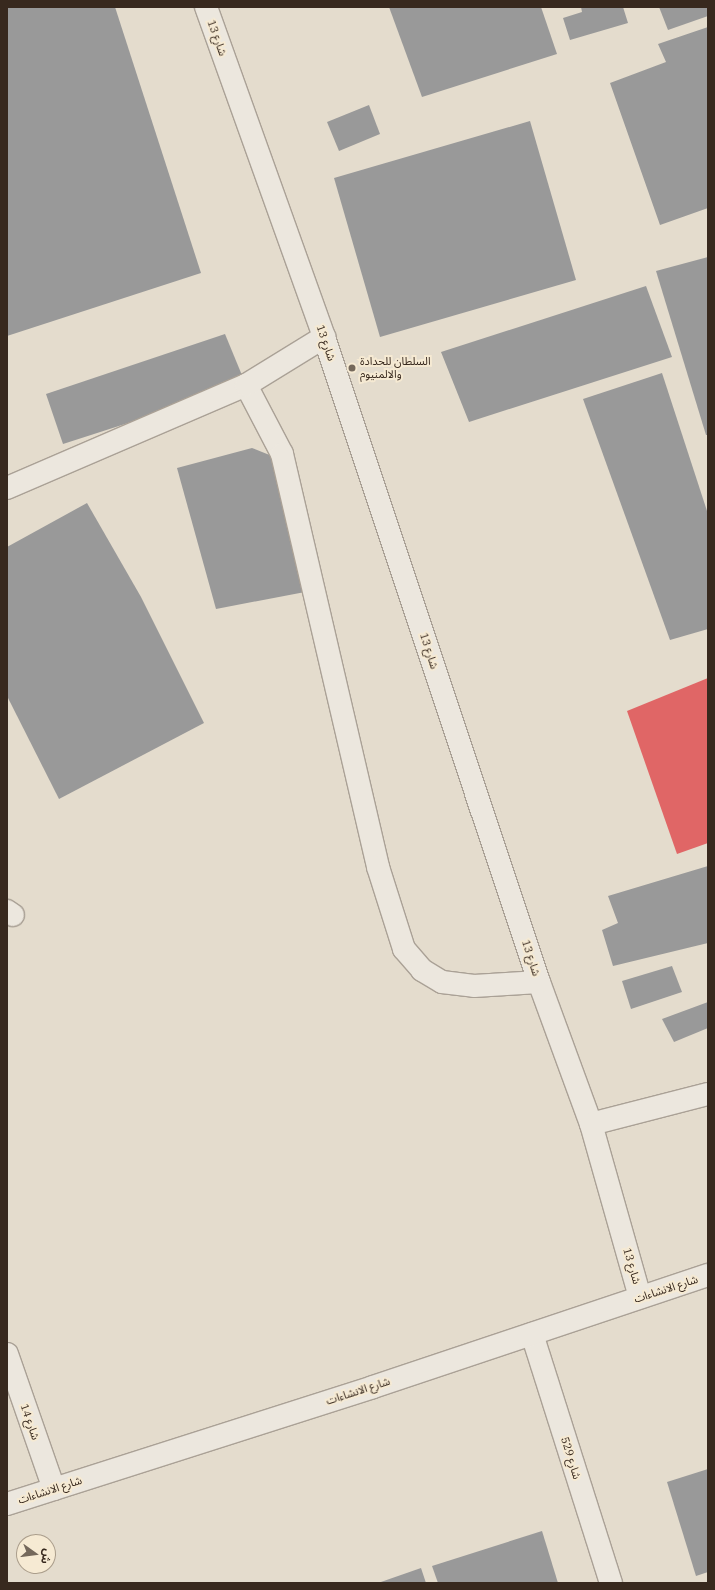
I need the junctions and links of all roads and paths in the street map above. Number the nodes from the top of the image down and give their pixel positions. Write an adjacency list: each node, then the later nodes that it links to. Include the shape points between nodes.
1 (206, 7): 2 (street, شارع 13)
2 (324, 337): 3 (street); 5 (street, شارع 13)
3 (246, 385): 4 (street); 5 (street, via 282,454 378,867 404,950 422,970 442,982 474,986)
4 (7, 488)
5 (539, 982): 7 (street, شارع 13)
6 (708, 1094): 7 (street)
7 (591, 1124): 9 (street, شارع 13)
8 (708, 1275): 9 (street, شارع الانشاءات)
9 (640, 1297): 10 (street, شارع الانشاءات)
10 (532, 1334): 12 (street, شارع الانشاءات); 14 (street, شارع 529)
11 (7, 1354): 12 (street, شارع 14)
12 (54, 1489): 13 (street, شارع الانشاءات)
13 (7, 1504)
14 (610, 1583)

